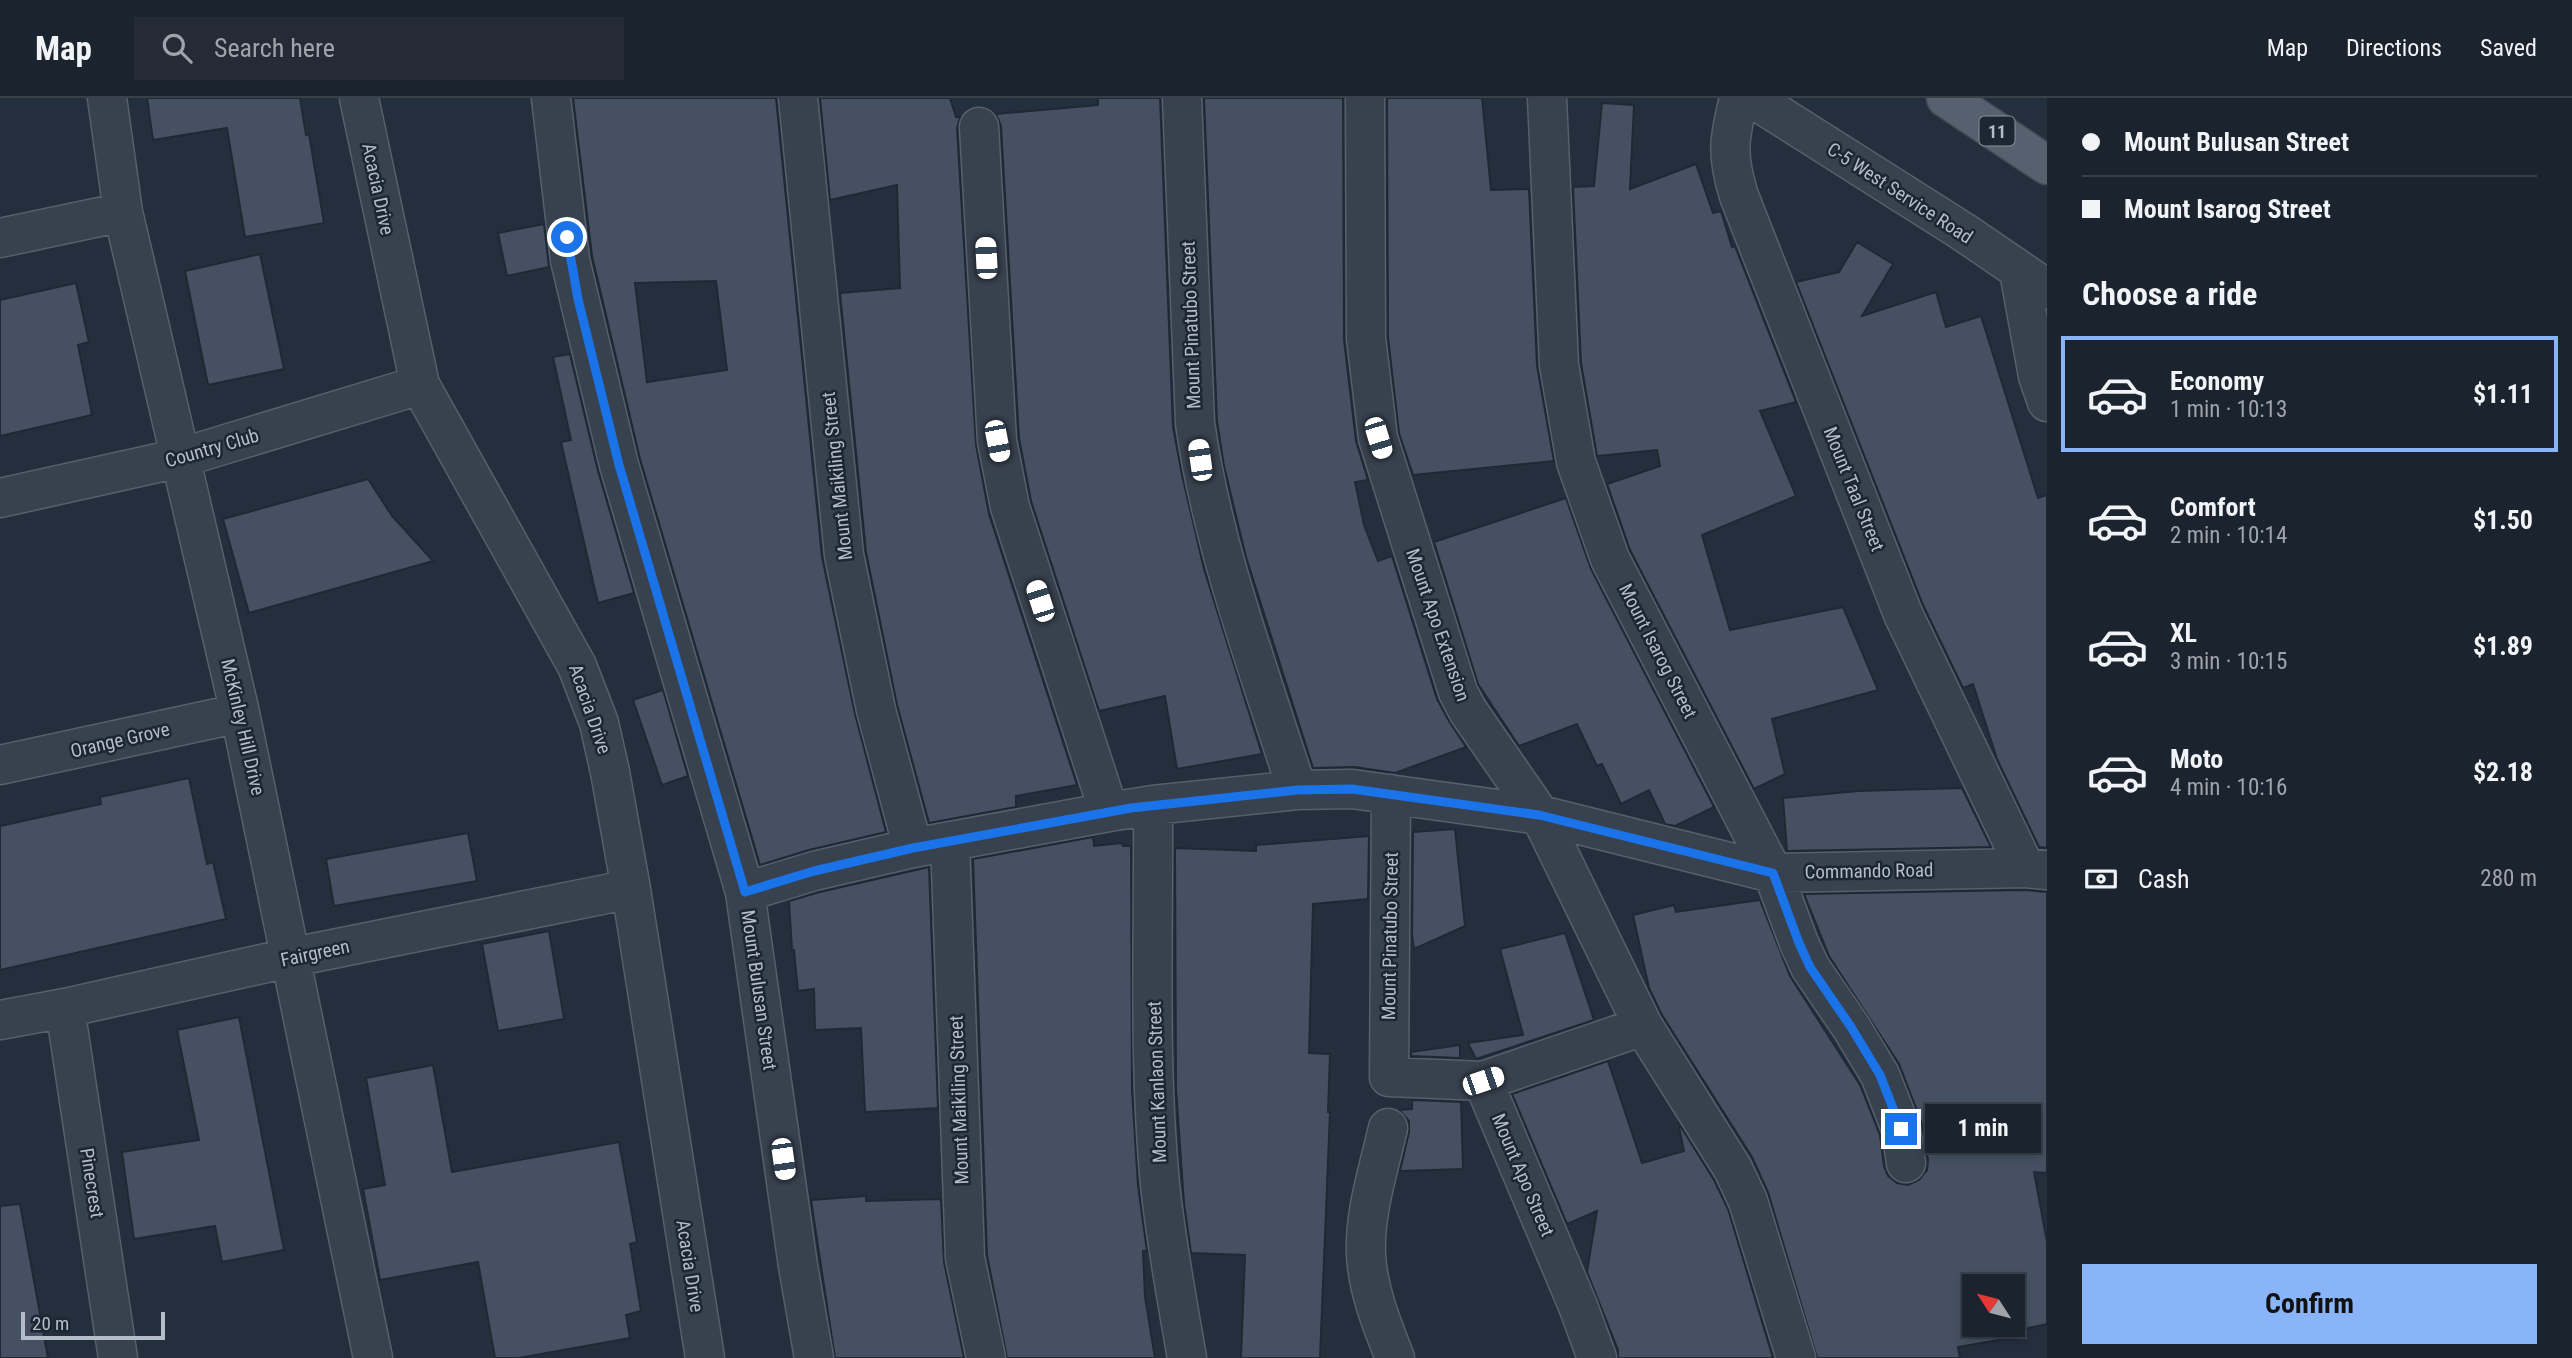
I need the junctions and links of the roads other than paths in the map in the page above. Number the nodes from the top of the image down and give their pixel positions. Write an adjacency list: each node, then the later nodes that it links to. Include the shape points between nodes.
1 (107, 98): 13 (street, McKinley Hill Drive)
2 (359, 98): 16 (street, Acacia Drive)
3 (551, 98): 32 (street, Mount Bulusan Street, via 570,260 615,453)
4 (798, 98): 28 (street, Mount Maikiling Street, via 844,555 879,722)
5 (1182, 98): 22 (street, Mount Pinatubo Street, via 1200,460 1237,600)
6 (1365, 98): 26 (street, Mount Apo Extension, via 1366,338 1378,438 1458,692)
7 (1546, 98): 30 (street, Mount Isarog Street, via 1559,365 1576,462 1610,559)
8 (1739, 98): 29 (street, Mount Taal Street, via 1729,138 1730,166 1739,196 1903,614)
9 (1752, 98): 15 (street, C-5 West Service Road)
10 (1946, 98): 12 (main road, 11)
11 (979, 127): 25 (street, via 997,441 1010,507)
12 (2047, 165)
13 (123, 212): 14 (street); 18 (street, McKinley Hill Drive)
14 (0, 238)
15 (2033, 280): 17 (street, via 2038,376)
16 (420, 385): 18 (street, Country Club); 31 (street, Acacia Drive, via 577,666 605,747)
17 (2047, 402)
18 (180, 458): 19 (street, Country Club); 20 (street, McKinley Hill Drive)
19 (0, 498)
20 (240, 713): 21 (street, Orange Grove); 33 (street, McKinley Hill Drive)
21 (0, 765)
22 (1297, 790): 23 (street, Commando Road); 24 (street, Commando Road)
23 (1391, 794): 26 (street, Commando Road); 37 (street, Mount Pinatubo Street, via 1388,1077)
24 (1153, 805): 25 (street, Commando Road); 45 (street, Mount Kanlaon Street, via 1155,1104 1165,1223)
25 (1109, 812): 27 (street, Commando Road)
26 (1539, 815): 30 (street, Commando Road); 36 (street, Mount Apo Extension)
27 (950, 841): 28 (street, Commando Road); 44 (street, Mount Maikiling Street, via 965,1258)
28 (913, 848): 32 (street, Commando Road)
29 (2036, 869): 30 (street, Commando Road)
30 (1773, 873): 39 (street, Mount Isarog Street, via 1810,967 1880,1075 1901,1129)
31 (631, 889): 33 (street, Fairgreen); 42 (street, Acacia Drive)
32 (745, 892): 43 (street, Mount Bulusan Street)
33 (293, 957): 34 (street, Fairgreen); 41 (street, McKinley Hill Drive)
34 (65, 1008): 35 (street, Fairgreen); 40 (street, Pinecrest)
35 (0, 1020)
36 (1643, 1026): 37 (street); 48 (street, Mount Apo Extension, via 1733,1169 1748,1201)
37 (1483, 1081): 47 (street, Mount Apo Street)
38 (1388, 1128): 46 (street, via 1369,1215 1366,1255 1373,1301)
39 (1906, 1163)
40 (118, 1358)
41 (373, 1358)
42 (705, 1358)
43 (814, 1358)
44 (986, 1358)
45 (1187, 1358)
46 (1395, 1358)
47 (1597, 1358)
48 (1796, 1358)

